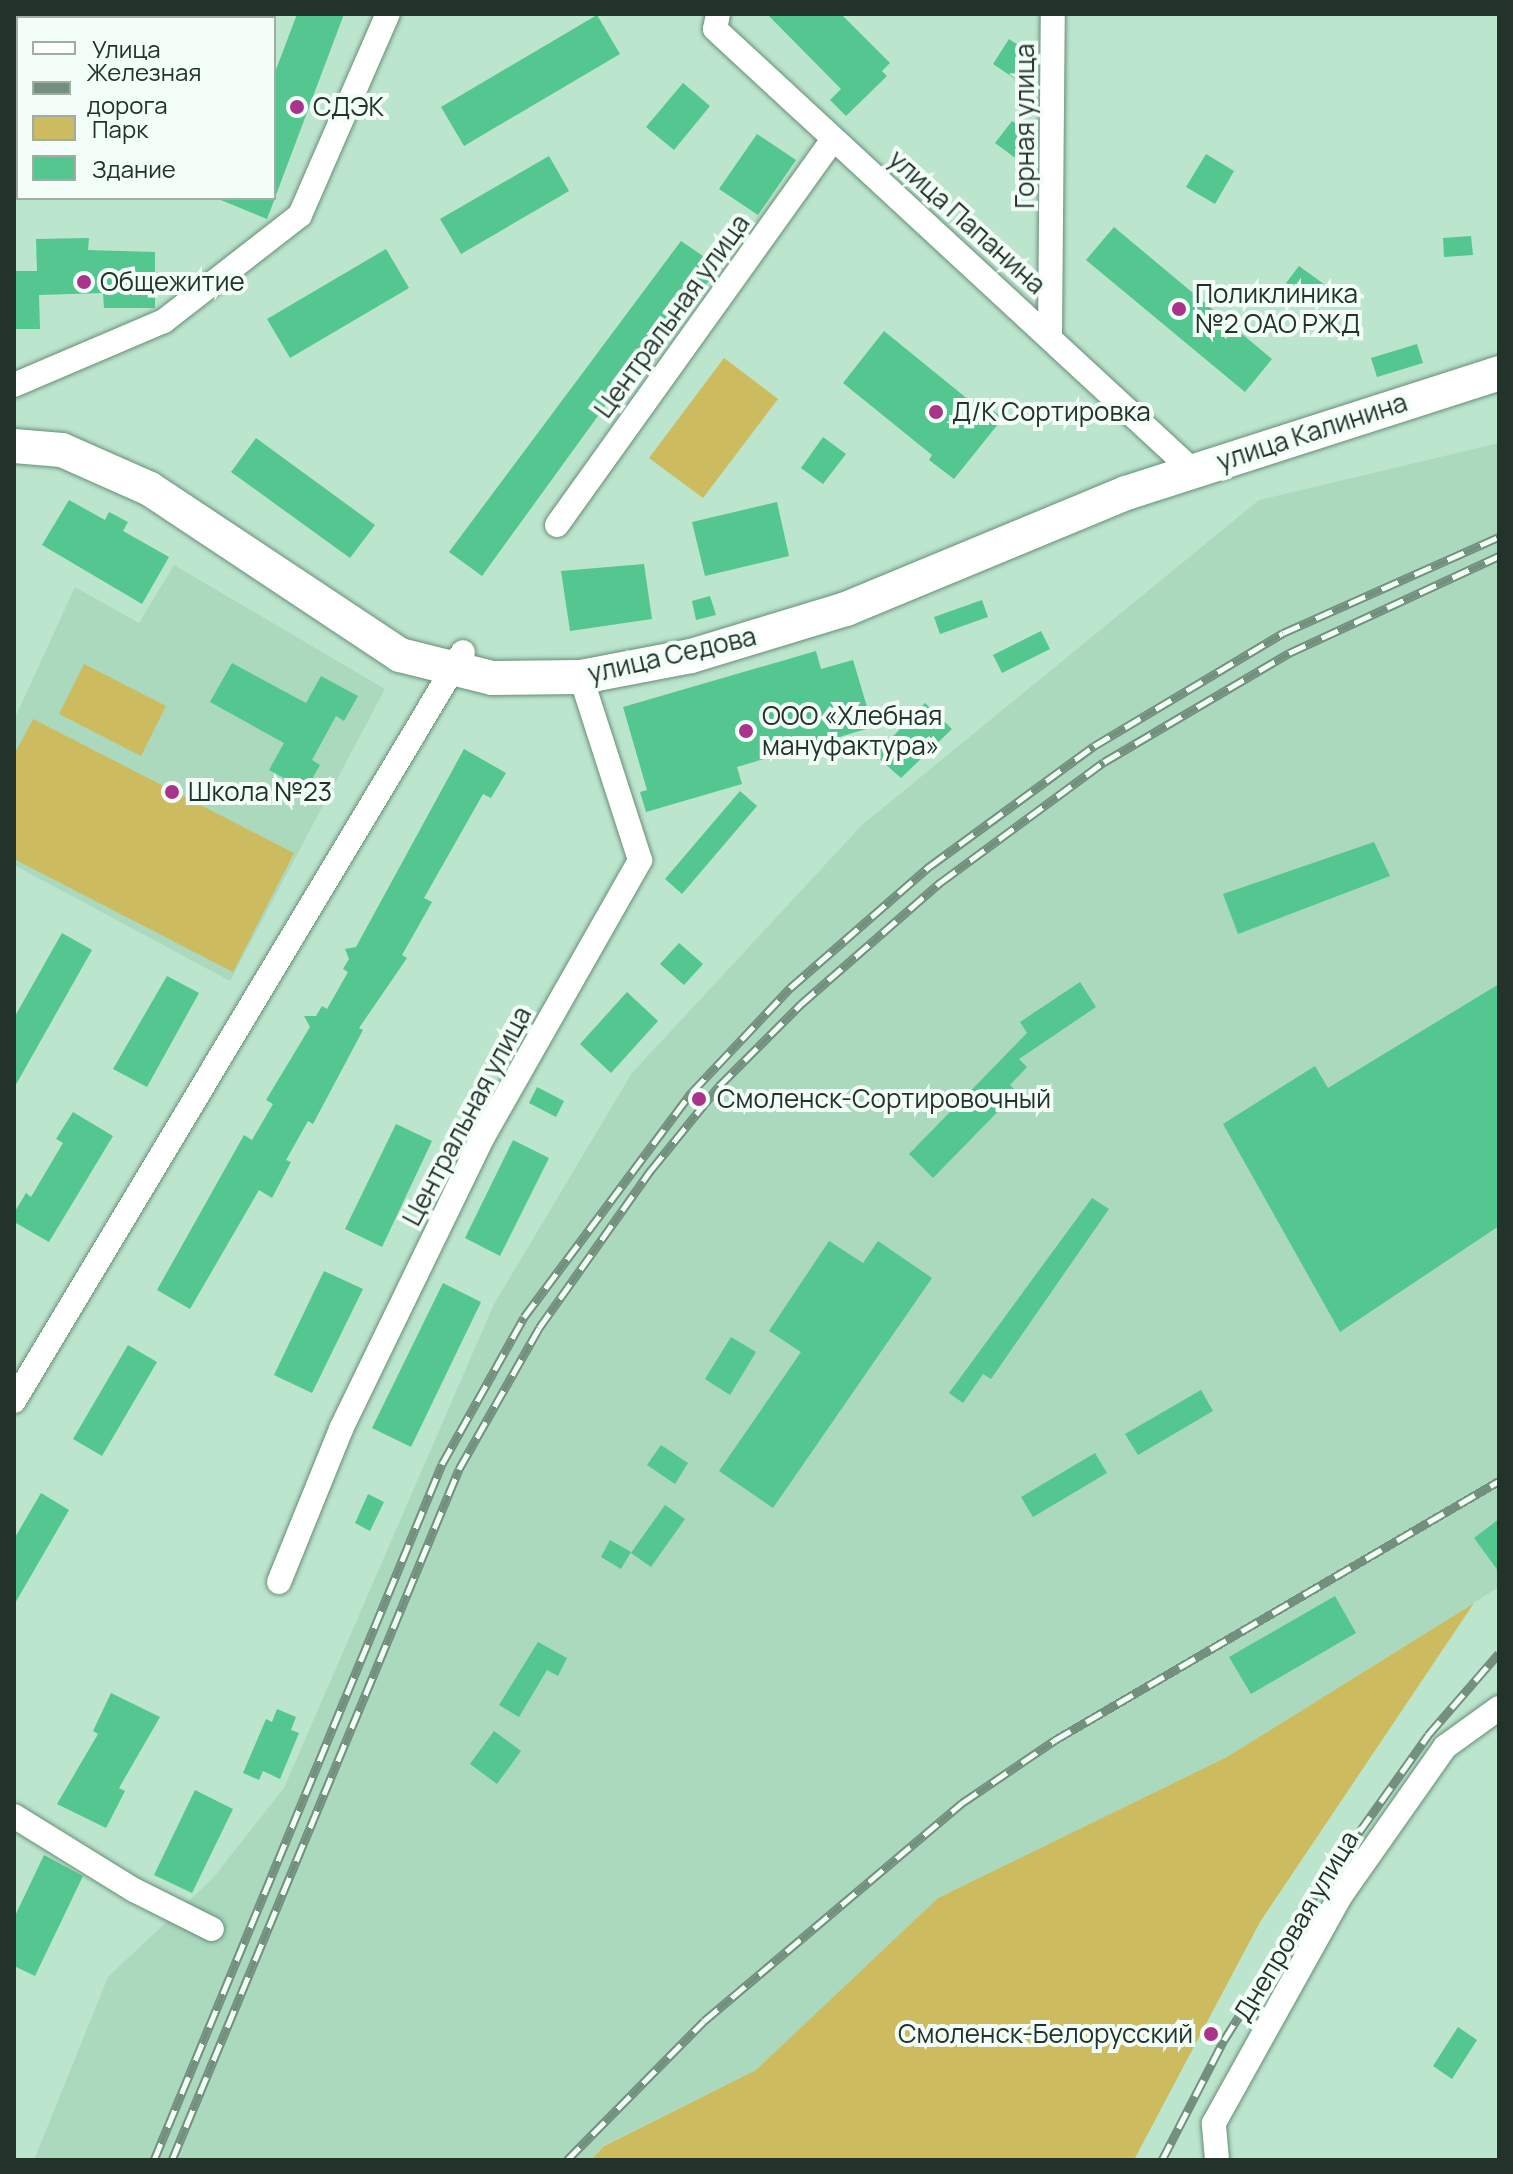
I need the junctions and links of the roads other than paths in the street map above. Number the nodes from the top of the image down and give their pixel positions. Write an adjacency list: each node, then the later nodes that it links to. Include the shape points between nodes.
1 (388, 14): 8 (street, via 300,215 164,321)
2 (694, 14): 4 (street, улица Папанина)
3 (1053, 14): 6 (street, Горная улица)
4 (717, 22): 5 (street, улица Папанина)
5 (833, 140): 6 (street, улица Папанина); 12 (street, Центральная улица)
6 (1050, 334): 10 (street, улица Папанина)
7 (1499, 373): 10 (street, улица Калинина)
8 (14, 385)
9 (14, 446): 13 (street, улица Седова, via 62,450 150,489 400,655)
10 (1191, 469): 11 (street, улица Калинина)
11 (1126, 493): 14 (street, улица Седова, via 846,609 691,656)
12 (557, 525)
13 (457, 660): 14 (street, улица Седова, via 492,678); 15 (street)
14 (581, 677): 16 (street, Центральная улица, via 640,860 484,1135 341,1429)
15 (14, 1401)
16 (279, 1582)
17 (1499, 1708): 20 (street, Днепровая улица, via 1445,1747 1341,1895 1214,2123)
18 (14, 1816): 19 (street, via 134,1890)
19 (212, 1929)
20 (1217, 2160)

